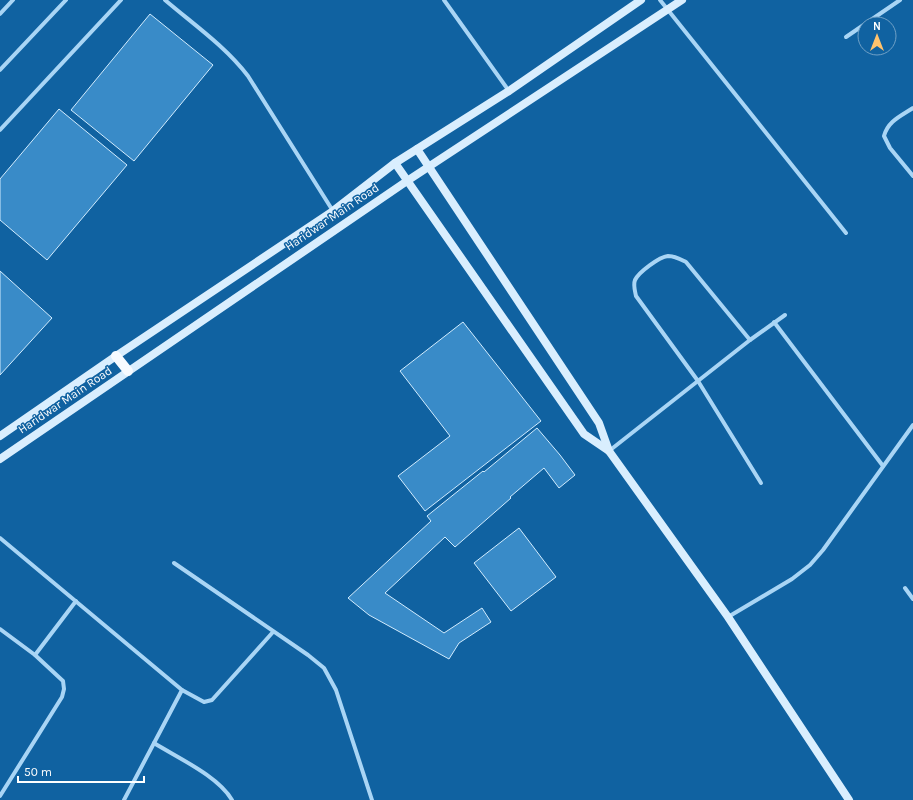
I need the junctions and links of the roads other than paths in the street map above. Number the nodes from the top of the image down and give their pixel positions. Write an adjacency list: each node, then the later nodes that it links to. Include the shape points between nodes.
1 (13, 0): 11 (street)
2 (66, 0): 15 (street)
3 (122, 0): 18 (street)
4 (165, 0): 24 (street, via 238,63)
5 (444, 0): 16 (street)
6 (641, 0): 16 (main road, Haridwar Main Road)
7 (660, 0): 10 (street)
8 (682, 0): 10 (main road, Haridwar Main Road)
9 (900, 0): 12 (street)
10 (667, 9): 21 (main road, Haridwar Main Road); 25 (street)
11 (0, 14)
12 (877, 16)
13 (857, 29): 14 (street)
14 (846, 37)
15 (0, 70)
16 (509, 91): 19 (main road, Haridwar Main Road)
17 (913, 108): 22 (street, via 886,127 884,136 890,148)
18 (0, 130)
19 (417, 149): 20 (main road, Haridwar Main Road); 21 (main road)
20 (395, 163): 23 (main road); 24 (main road, Haridwar Main Road)
21 (428, 167): 23 (main road, Haridwar Main Road); 34 (main road, via 599,423)
22 (913, 176)
23 (407, 181): 30 (main road, Haridwar Main Road); 34 (main road, via 584,434)
24 (333, 211): 29 (main road, Haridwar Main Road)
25 (846, 233)
26 (785, 315): 27 (street)
27 (774, 322): 28 (street); 36 (street)
28 (750, 340): 31 (street); 31 (street, via 686,262 670,256 661,257 635,281 636,296)
29 (116, 356): 30 (main road); 33 (main road, Haridwar Main Road)
30 (128, 371): 35 (main road, Haridwar Main Road)
31 (698, 381): 34 (street); 37 (street)
32 (913, 425): 36 (street)
33 (0, 436)
34 (609, 451): 43 (main road)
35 (0, 459)
36 (883, 466): 43 (street, via 810,565 792,579)
37 (761, 483)
38 (0, 538): 42 (street)
39 (174, 563): 45 (street)
40 (905, 588): 41 (street)
41 (913, 599)
42 (76, 601): 46 (street); 47 (street)
43 (728, 617): 53 (main road)
44 (0, 629): 46 (street)
45 (273, 632): 47 (street, via 212,700 204,702); 52 (street, via 324,668 336,690)
46 (35, 655): 49 (street, via 63,682 64,689 62,697)
47 (182, 690): 48 (street)
48 (154, 743): 50 (street); 51 (street, via 207,775 221,786)
49 (0, 796)
50 (124, 800)
51 (232, 800)
52 (372, 800)
53 (849, 800)

